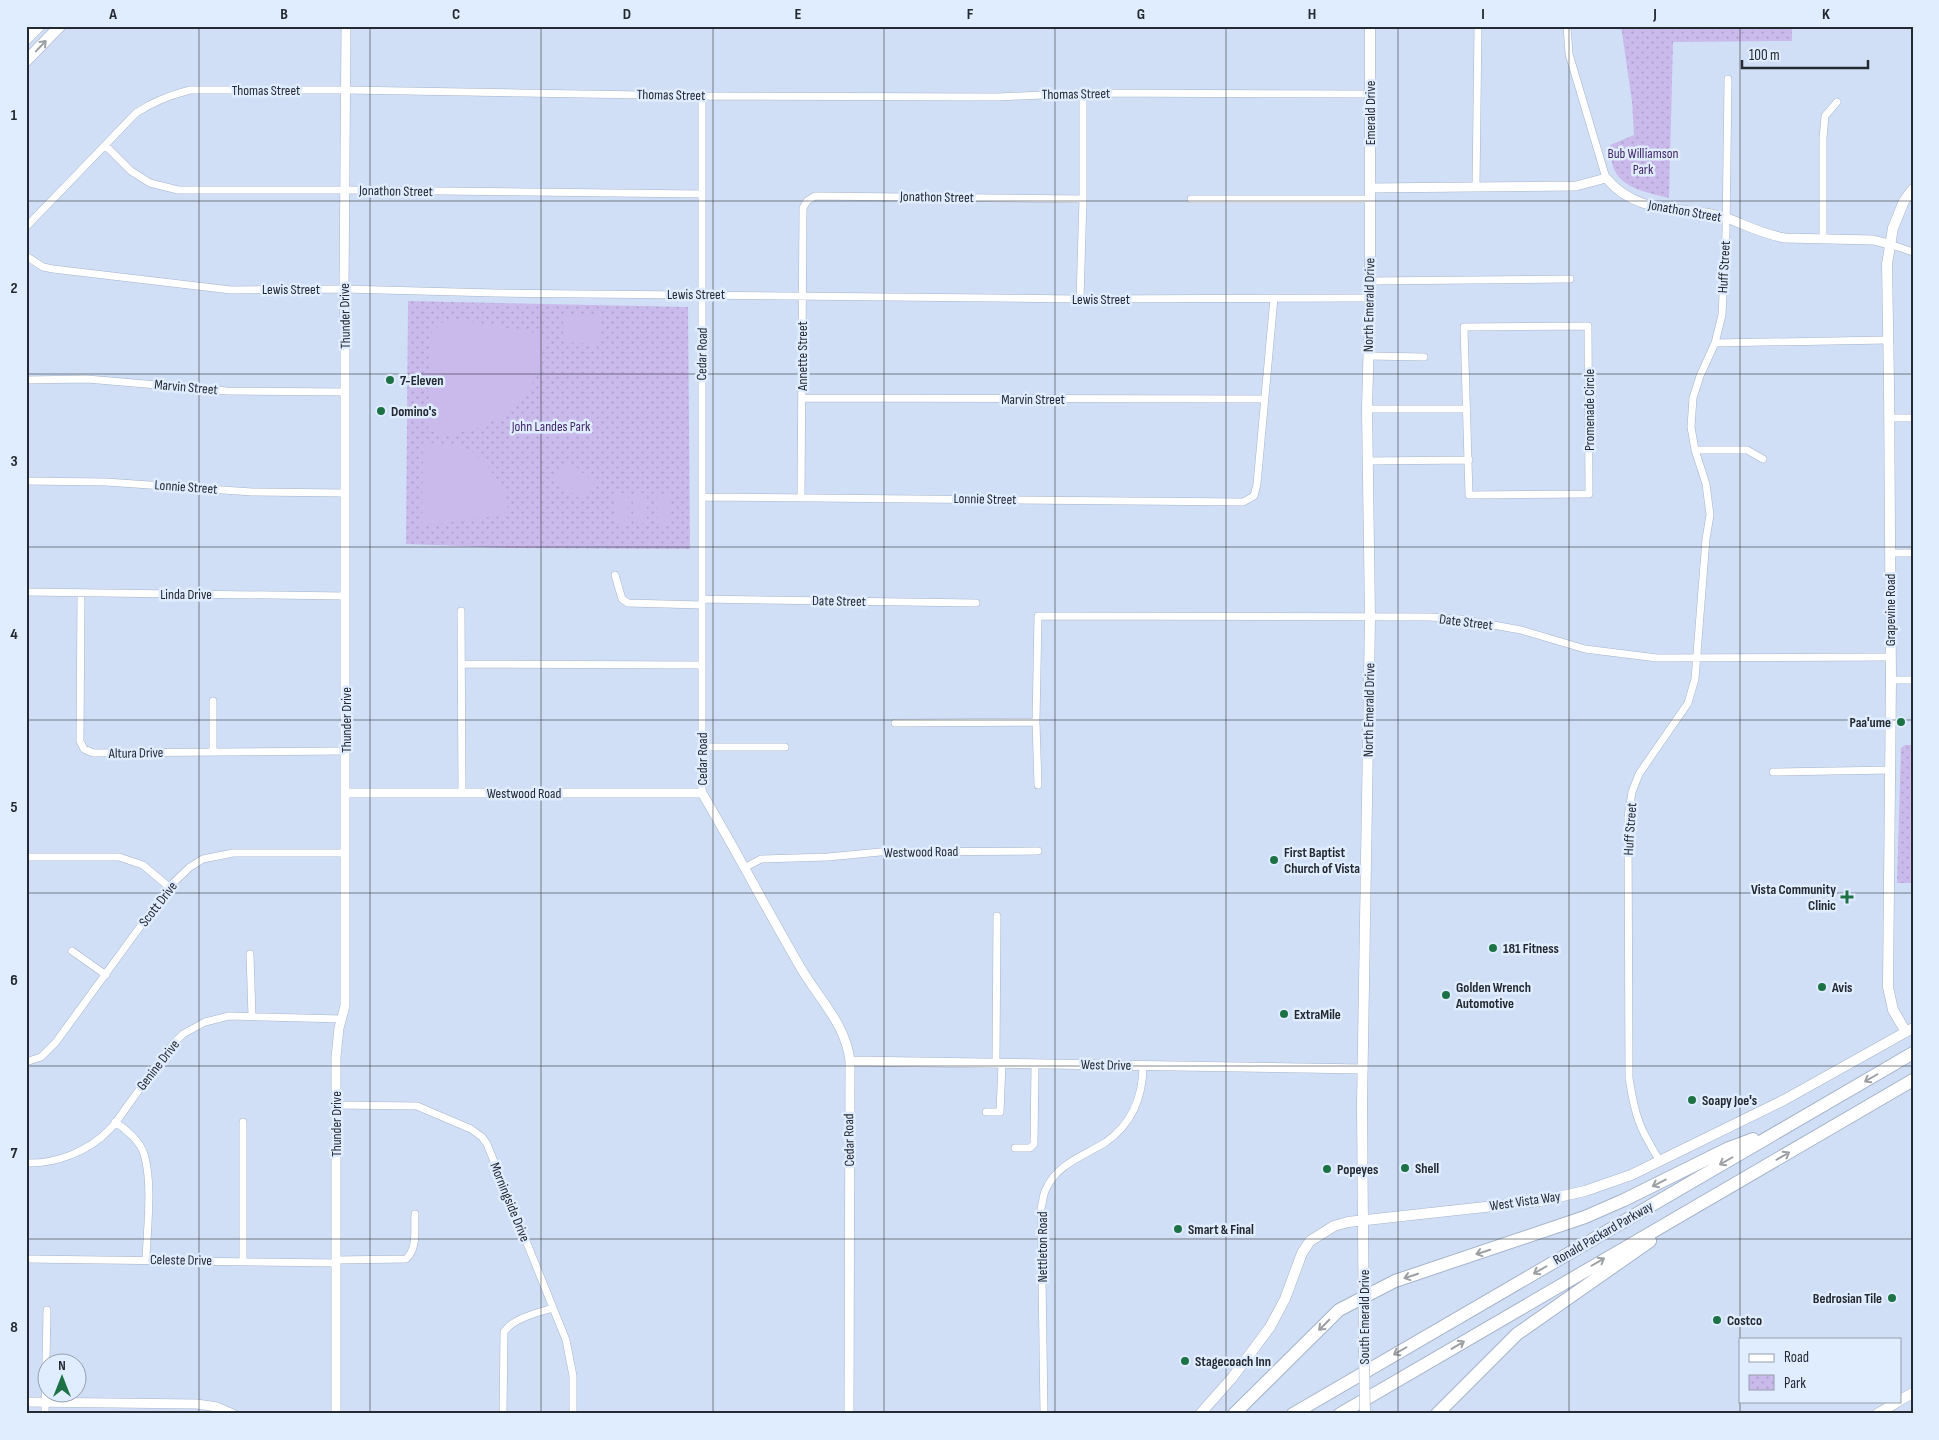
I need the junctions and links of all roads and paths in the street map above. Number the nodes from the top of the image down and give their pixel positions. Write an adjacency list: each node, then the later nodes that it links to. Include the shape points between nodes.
1 (39, 26): 7 (main road)
2 (60, 26): 8 (main road, one-way to 2)
3 (346, 26): 10 (street, Thunder Drive)
4 (1370, 26): 12 (main road, Emerald Drive)
5 (1478, 26): 17 (street)
6 (1567, 26): 16 (street, via 1569,54)
7 (26, 39)
8 (26, 61)
9 (1728, 79): 26 (street, Huff Street)
10 (346, 90): 13 (street, Thomas Street); 15 (street, Thomas Street, via 190,90 169,95 136,113); 20 (street, Thunder Drive)
11 (1083, 93): 12 (street, Thomas Street); 13 (street, Thomas Street, via 998,97); 22 (street)
12 (1370, 94): 18 (main road, Emerald Drive)
13 (702, 96): 21 (street, Cedar Road)
14 (1837, 102): 28 (street, via 1825,116)
15 (106, 146): 20 (street, Jonathon Street, via 131,171 150,184 178,190); 27 (street, Thomas Street)
16 (1606, 178): 17 (street, via 1576,186); 26 (street, Jonathon Street, via 1613,187 1650,206)
17 (1476, 187): 18 (street)
18 (1370, 188): 24 (main road, Emerald Drive)
19 (1913, 189): 29 (main road, Grapevine Road, via 1904,201)
20 (344, 190): 21 (street, Jonathon Street); 34 (street, Thunder Drive)
21 (702, 194): 35 (street, Cedar Road)
22 (1083, 198): 25 (street, Jonathon Street, via 815,196 807,201); 39 (street)
23 (1191, 199): 24 (street)
24 (1370, 200): 33 (main road, North Emerald Drive)
25 (803, 214): 36 (street, Annette Street)
26 (1726, 218): 28 (street, Jonathon Street, via 1771,236); 41 (street, Huff Street, via 1722,315)
27 (26, 227)
28 (1823, 239): 29 (street, Jonathon Street, via 1873,240)
29 (1889, 244): 30 (street, Jonathon Street); 40 (main road, Grapevine Road)
30 (1913, 252)
31 (26, 256): 34 (street, Lewis Street, via 53,269 231,290)
32 (1570, 280): 33 (street)
33 (1370, 281): 38 (main road, North Emerald Drive)
34 (344, 289): 35 (street, Lewis Street); 45 (street, Thunder Drive)
35 (703, 294): 36 (street, Lewis Street); 58 (street, Cedar Road)
36 (802, 296): 39 (street, Lewis Street); 46 (street, Annette Street)
37 (1274, 298): 38 (street, Lewis Street); 39 (street, Lewis Street); 47 (street)
38 (1370, 298): 42 (main road, North Emerald Drive)
39 (1080, 299)
40 (1887, 340): 41 (street); 50 (main road, Grapevine Road)
41 (1715, 343): 52 (street, Huff Street, via 1693,398 1691,427)
42 (1368, 356): 43 (street); 48 (main road, North Emerald Drive)
43 (1424, 357)
44 (26, 380): 45 (street, Marvin Street, via 87,379 227,391)
45 (345, 392): 57 (street, Thunder Drive)
46 (802, 398): 47 (street, Marvin Street); 59 (street, Annette Street)
47 (1264, 400): 59 (street, Lonnie Street, via 1258,484 1254,496 1243,502)
48 (1367, 409): 49 (street); 55 (main road, North Emerald Drive)
49 (1467, 409): 54 (street, Promenade Circle); 54 (street, Promenade Circle, via 1464,327 1588,326 1589,494 1469,495)
50 (1889, 418): 51 (street); 60 (main road, Grapevine Road)
51 (1913, 418)
52 (1695, 450): 53 (street, via 1747,450); 71 (street, Huff Street, via 1706,484 1710,515)
53 (1762, 459)
54 (1469, 460): 55 (street)
55 (1368, 461): 69 (main road, North Emerald Drive)
56 (26, 481): 57 (street, Lonnie Street)
57 (345, 493): 65 (street, Thunder Drive)
58 (702, 496): 59 (street, Lonnie Street); 66 (street, Cedar Road)
59 (801, 498)
60 (1890, 553): 61 (street); 70 (main road, Grapevine Road)
61 (1913, 553)
62 (615, 575): 66 (street, Date Street, via 622,599 628,603)
63 (26, 592): 64 (street, Linda Drive)
64 (81, 594): 65 (street, Linda Drive); 82 (street, Altura Drive, via 80,740 84,749 93,753)
65 (345, 596): 81 (street, Thunder Drive)
66 (702, 602): 67 (street, Date Street); 73 (street, Cedar Road)
67 (976, 603)
68 (461, 611): 72 (street)
69 (1370, 618): 71 (street, Date Street, via 1460,619 1521,630 1616,655); 77 (street, Date Street, via 1038,616); 107 (main road, North Emerald Drive)
70 (1890, 657): 71 (street, Date Street); 74 (main road, Grapevine Road)
71 (1696, 658): 115 (street, Huff Street, via 1695,679 1688,703 1639,774 1628,816 1629,1078 1634,1111 1642,1133)
72 (461, 664): 73 (street); 87 (street)
73 (702, 665): 79 (street, Cedar Road)
74 (1891, 680): 75 (street); 83 (main road, Grapevine Road)
75 (1913, 680)
76 (213, 701): 82 (street)
77 (1036, 722): 78 (street); 85 (street)
78 (895, 723)
79 (702, 747): 80 (street); 88 (street, Cedar Road)
80 (785, 747)
81 (346, 751): 82 (street, Altura Drive); 86 (street, Thunder Drive)
82 (213, 752)
83 (1891, 770): 84 (street); 100 (main road, Grapevine Road, via 1888,987 1894,1010)
84 (1773, 772)
85 (1038, 786)
86 (346, 793): 87 (street, Westwood Road); 90 (street, Thunder Drive)
87 (462, 794): 88 (street, Westwood Road)
88 (702, 794): 92 (street, Cedar Road)
89 (1038, 851): 92 (street, Westwood Road, via 880,852 761,859)
90 (345, 854): 93 (street, Scott Drive, via 233,854 203,859); 99 (street, Thunder Drive, via 345,1006)
91 (26, 857): 93 (street, via 119,857 143,865)
92 (746, 867): 102 (street, Cedar Road, via 803,972 838,1022)
93 (169, 887): 97 (street, Scott Drive)
94 (997, 916): 104 (street)
95 (72, 951): 97 (street)
96 (250, 954): 98 (street)
97 (106, 975): 103 (street, Scott Drive, via 56,1042 41,1057)
98 (252, 1016): 99 (street, Genine Drive); 111 (street, Genine Drive, via 229,1016 205,1022 183,1034)
99 (342, 1019): 109 (street, Thunder Drive, via 336,1057)
100 (1909, 1030): 115 (main road, West Vista Way, via 1784,1100)
101 (1913, 1053): 113 (highway, Ronald Packard Parkway, one-way to 113)
102 (850, 1061): 104 (street, West Drive); 137 (street, Cedar Road)
103 (26, 1062)
104 (999, 1063): 105 (street, West Drive); 110 (street, via 1000,1112)
105 (1035, 1064): 106 (street, West Drive); 114 (street, via 1034,1144 1030,1148)
106 (1143, 1065): 107 (street, West Drive); 138 (street, Nettleton Road, via 1138,1103 1129,1120 1106,1141 1068,1162 1046,1188 1042,1208)
107 (1363, 1069): 119 (main road, North Emerald Drive)
108 (1913, 1080): 117 (highway, Ronald Packard Parkway, one-way to 108)
109 (336, 1105): 123 (street, Thunder Drive); 125 (street, Morningside Drive, via 417,1106 482,1137)
110 (986, 1112)
111 (115, 1122): 116 (street, Genine Drive, via 90,1145 75,1153 59,1159); 121 (street, via 127,1130 143,1152 148,1178)
112 (243, 1122): 122 (street)
113 (1784, 1128): 124 (highway, one-way to 124, via 1729,1148 1585,1217 1396,1281); 141 (highway, Ronald Packard Parkway, one-way to 141)
114 (1015, 1148)
115 (1660, 1161): 119 (main road, West Vista Way, via 1585,1191 1540,1201)
116 (26, 1163)
117 (1725, 1189): 142 (highway, Ronald Packard Parkway, one-way to 117); 144 (highway, via 1517,1334)
118 (415, 1214): 123 (street, Celeste Drive, via 414,1248 406,1259)
119 (1364, 1220): 124 (main road, South Emerald Drive); 139 (main road, West Vista Way, via 1334,1226 1310,1241 1302,1253 1286,1300 1270,1328)
120 (26, 1259): 121 (street, Celeste Drive)
121 (146, 1260): 122 (street, Celeste Drive)
122 (243, 1261): 123 (street, Celeste Drive)
123 (336, 1261): 134 (street, Thunder Drive)
124 (1364, 1297): 140 (highway, one-way to 140, via 1339,1310); 143 (main road, South Emerald Drive, bridge)
125 (553, 1308): 135 (street, via 516,1322 504,1332); 136 (street, Morningside Drive, via 566,1340 572,1367)
126 (47, 1310): 127 (street)
127 (46, 1352)
128 (1913, 1393): 129 (main road)
129 (1902, 1399)
130 (45, 1402): 132 (street); 133 (street, via 197,1404)
131 (1897, 1402): 145 (main road)
132 (45, 1414)
133 (233, 1414)
134 (336, 1414)
135 (503, 1414)
136 (573, 1414)
137 (849, 1414)
138 (1044, 1414)
139 (1200, 1414)
140 (1234, 1414)
141 (1292, 1414)
142 (1340, 1414)
143 (1365, 1414)
144 (1437, 1414)
145 (1877, 1414)

